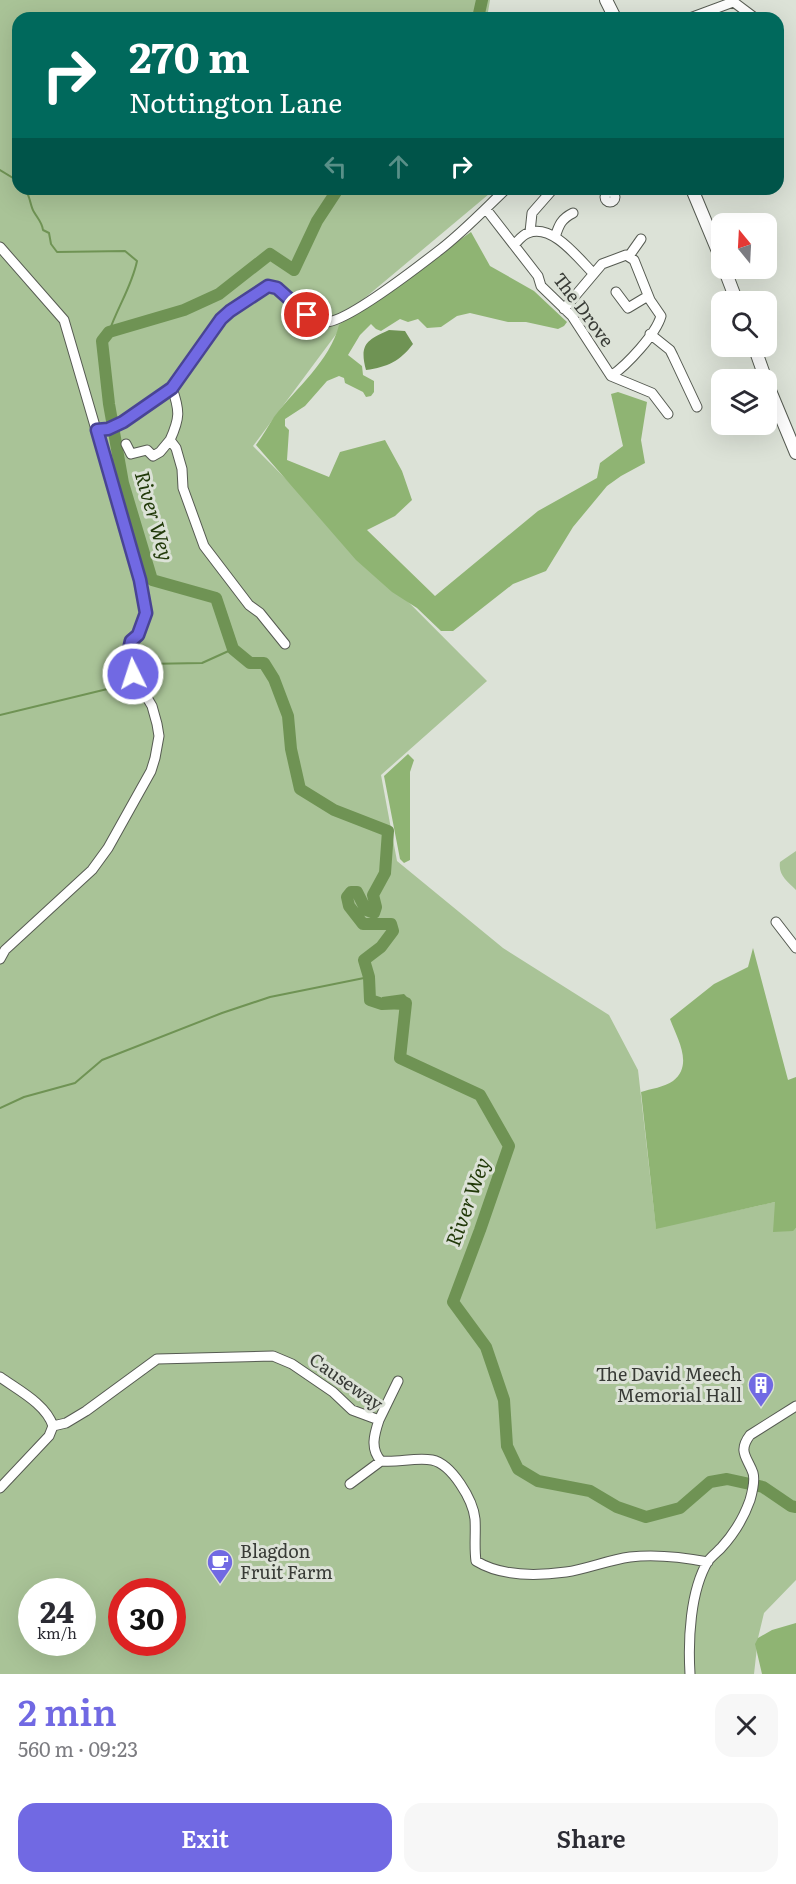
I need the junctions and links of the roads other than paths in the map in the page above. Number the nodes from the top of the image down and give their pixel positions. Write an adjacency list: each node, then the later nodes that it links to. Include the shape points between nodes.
1 (732, 1): 2 (street); 3 (street)
2 (705, 12)
3 (747, 12)
4 (500, 195): 7 (street)
5 (548, 195): 9 (street, via 532,213)
6 (694, 195): 10 (main road)
7 (486, 209): 13 (street, The Drove); 22 (street, via 442,248 350,315 326,323 307,315 277,288 268,286 221,319)
8 (573, 213): 11 (street, via 558,226)
9 (530, 232): 11 (street); 13 (street)
10 (711, 235)
11 (555, 237): 16 (street)
12 (641, 239): 15 (street)
13 (514, 245): 19 (street, The Drove, via 541,286)
14 (0, 248): 26 (street, via 64,320)
15 (629, 256): 16 (street, via 612,259); 18 (street)
16 (593, 273): 19 (street)
17 (616, 292): 18 (street, via 628,308)
18 (648, 296): 20 (street, via 661,316)
19 (564, 309): 21 (street, The Drove)
20 (650, 334): 21 (street); 23 (street, via 674,356)
21 (611, 376): 25 (street, via 652,393)
22 (172, 388): 26 (street, via 123,422); 27 (street, via 179,408)
23 (697, 407)
24 (777, 407): 29 (main road)
25 (668, 414)
26 (97, 430): 33 (street, via 146,613 138,635 131,641 130,667 155,716 159,736 155,758 108,848 92,870)
27 (170, 440): 28 (street, via 153,456 147,450 131,454); 30 (street, via 176,448 183,488 204,546)
28 (126, 444)
29 (796, 453)
30 (285, 644)
31 (776, 922): 32 (street)
32 (796, 948)
33 (0, 958)
34 (0, 1377): 38 (street, via 44,1410)
35 (398, 1382): 37 (street)
36 (796, 1406): 42 (street, via 747,1438 744,1452 754,1475 750,1502)
37 (379, 1420): 38 (street, Causeway, via 352,1410 333,1392 273,1356 157,1359 86,1411); 39 (street, Causeway, via 374,1448)
38 (53, 1426): 41 (street, via 49,1436)
39 (381, 1461): 40 (street); 42 (street, via 432,1460 456,1477 475,1517 476,1561 489,1569 516,1574 566,1572 631,1557 678,1556)
40 (350, 1484)
41 (0, 1488)
42 (708, 1562): 43 (street, via 695,1598 688,1648)
43 (690, 1674)

